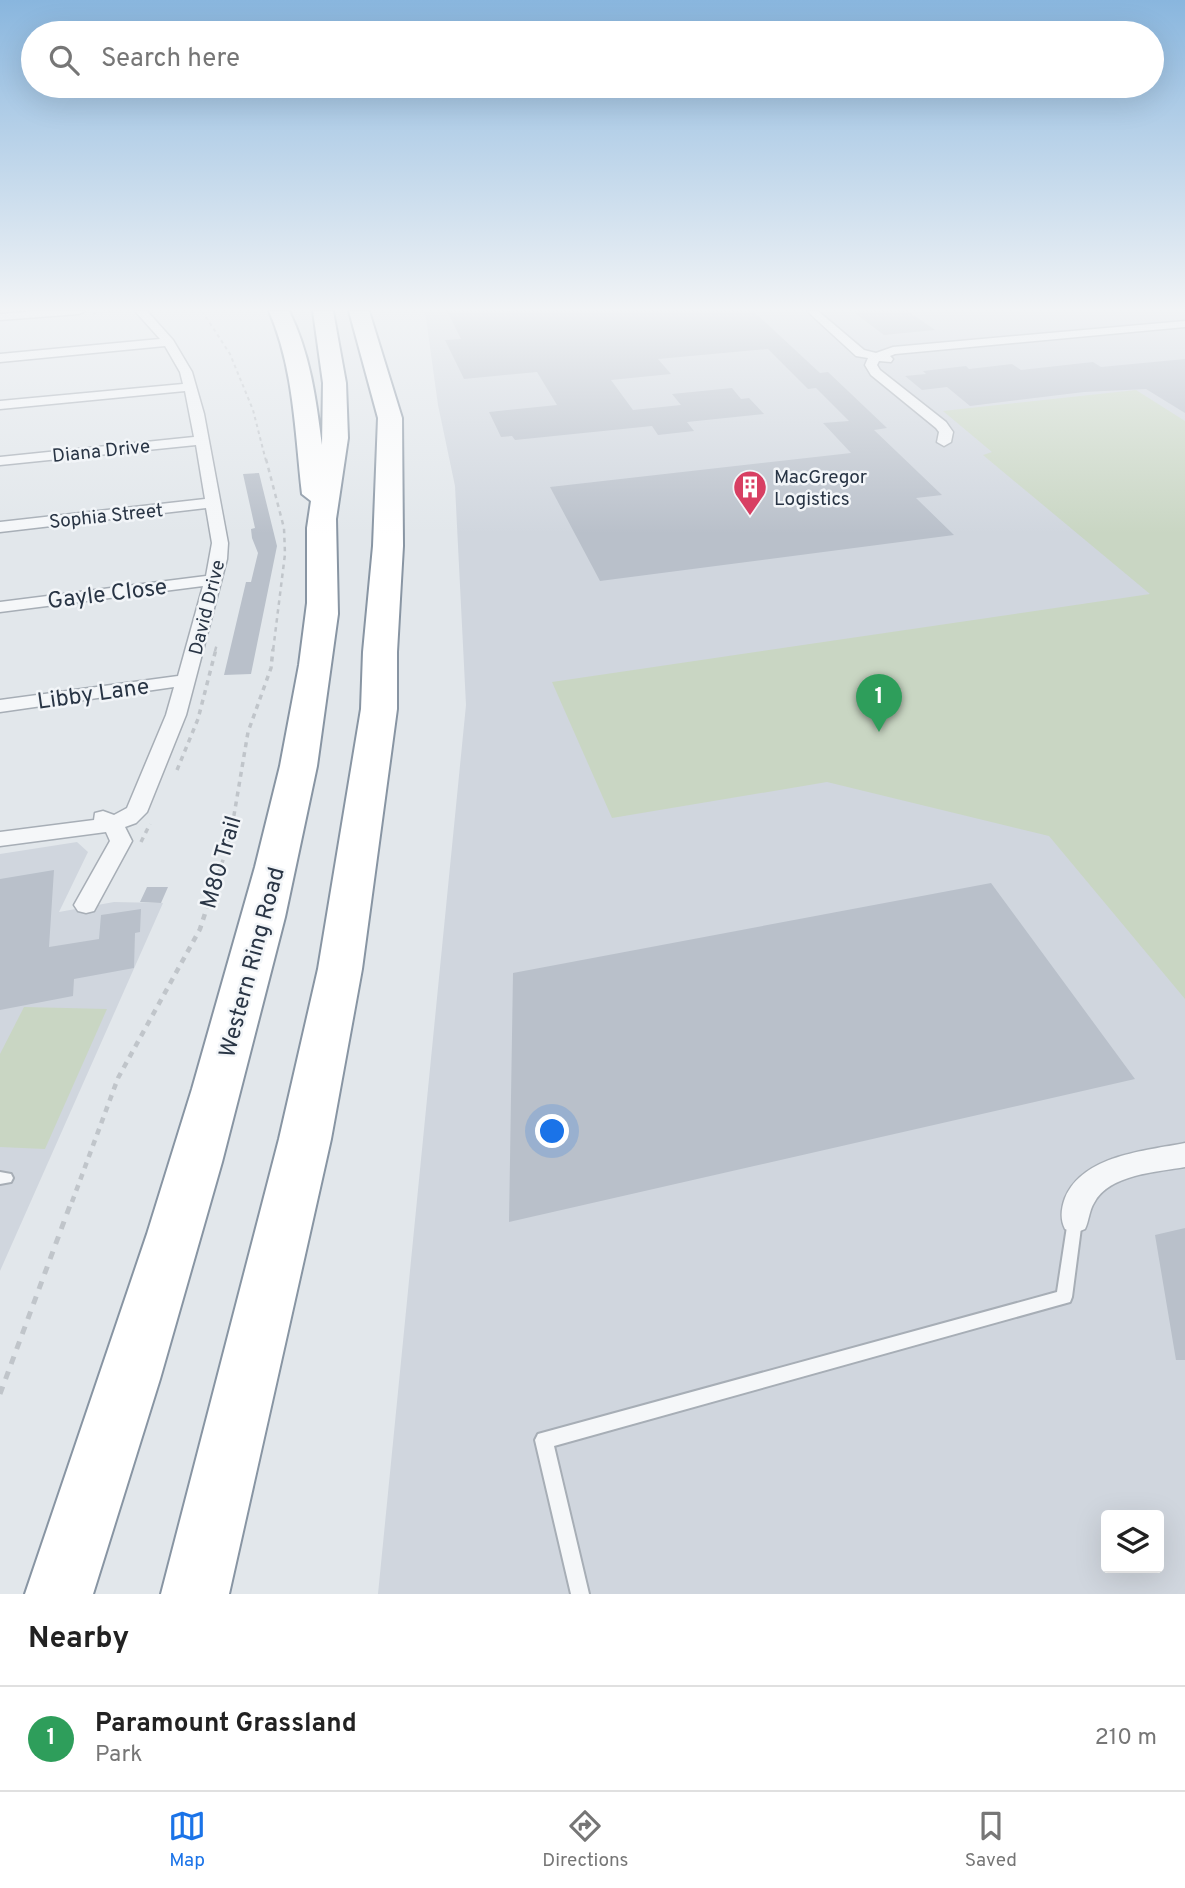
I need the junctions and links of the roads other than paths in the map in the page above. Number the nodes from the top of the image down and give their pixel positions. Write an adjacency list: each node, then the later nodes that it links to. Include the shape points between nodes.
1 (299, 385): 12 (highway)
2 (335, 385): 12 (highway, Western Ring Road, via 331,485)
3 (382, 385): 23 (highway, via 390,418 388,546 379,709 369,787 340,969 305,1139)
4 (894, 385): 8 (street, via 941,425 946,432)
5 (190, 387): 6 (street); 7 (street, David Drive)
6 (0, 405)
7 (202, 440): 9 (street, Diana Drive); 10 (street, David Drive)
8 (944, 442)
9 (0, 461)
10 (213, 503): 11 (street, Sophia Street); 13 (street, David Drive, via 220,550)
11 (0, 527)
12 (321, 527): 22 (highway, Western Ring Road, via 322,613 306,723 274,880 202,1145)
13 (213, 580): 14 (street, Gayle Close); 15 (street, David Drive)
14 (0, 607)
15 (187, 680): 16 (street, Libby Lane); 17 (street, David Drive, via 141,804 136,812)
16 (0, 706)
17 (106, 823): 18 (street); 19 (street, via 113,853)
18 (0, 839)
19 (86, 905)
20 (1185, 1155): 21 (street, via 1126,1168 1098,1180 1080,1198)
21 (1075, 1220): 24 (lane, via 1065,1297 544,1440)
22 (59, 1594)
23 (195, 1594)
24 (580, 1594)

